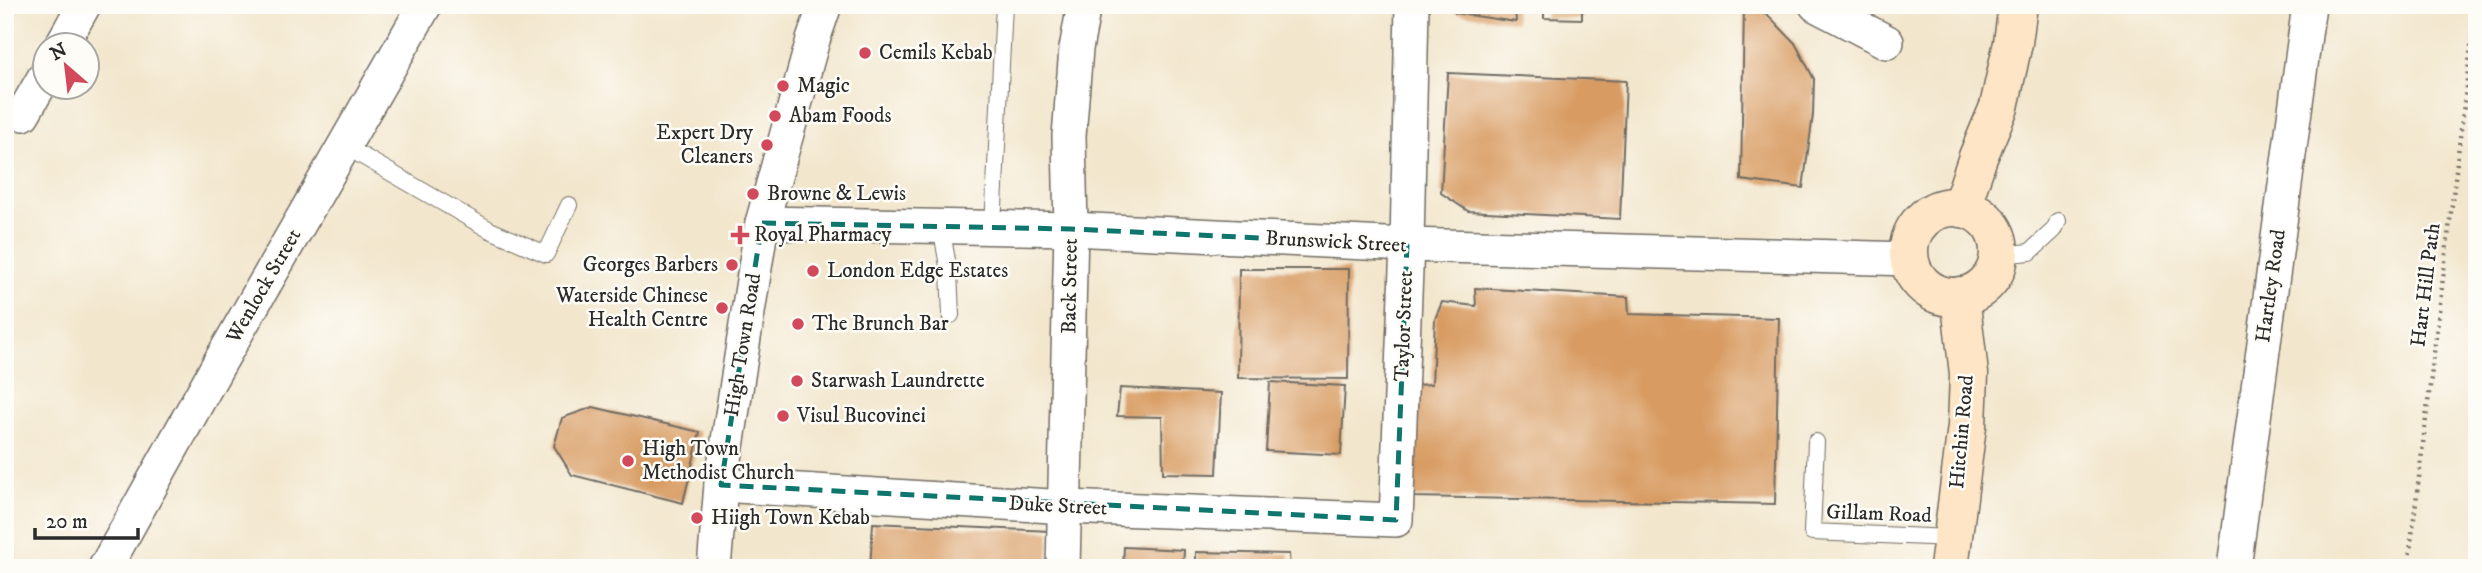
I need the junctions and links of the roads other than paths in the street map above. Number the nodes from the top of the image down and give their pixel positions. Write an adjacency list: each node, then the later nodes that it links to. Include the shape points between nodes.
1 (84, 5): 10 (street)
2 (425, 5): 14 (street, Wenlock Street)
3 (825, 5): 18 (street, High Town Road)
4 (1004, 5): 20 (lane)
5 (1083, 5): 21 (street, Back Street, via 1069,135)
6 (1412, 5): 22 (street, Taylor Street)
7 (1816, 5): 11 (street)
8 (2018, 5): 16 (street, via 1999,107)
9 (2309, 5): 35 (street, Hartley Road)
10 (69, 32)
11 (1887, 42)
12 (32, 98): 13 (street)
13 (23, 114)
14 (345, 146): 15 (lane, via 490,230 546,254); 32 (street, Wenlock Street)
15 (569, 205)
16 (1961, 208): 23 (street, via 1985,219 1995,232); 24 (street, via 1938,210 1924,218 1912,235)
17 (2057, 221): 23 (lane, via 2054,230 2030,252)
18 (762, 223): 19 (street, Brunswick Street); 28 (street, High Town Road)
19 (941, 226): 20 (street, Brunswick Street); 26 (lane)
20 (993, 227): 21 (street, Brunswick Street)
21 (1071, 229): 22 (street, Brunswick Street); 29 (street, Back Street)
22 (1407, 245): 24 (street, Brunswick Street); 30 (street, Taylor Street)
23 (1999, 255): 25 (street, via 1988,282)
24 (1910, 259): 25 (street, via 1920,282 1939,294)
25 (1960, 296): 31 (street, Hitchin Road, via 1967,426)
26 (951, 315)
27 (1816, 442): 31 (lane, Gillam Road, via 1812,533)
28 (721, 485): 29 (street, Duke Street); 33 (street, High Town Road)
29 (1066, 507): 30 (street, Duke Street); 34 (street, Back Street)
30 (1396, 520)
31 (1950, 553)
32 (106, 568)
33 (714, 568)
34 (1063, 568)
35 (2234, 568)

